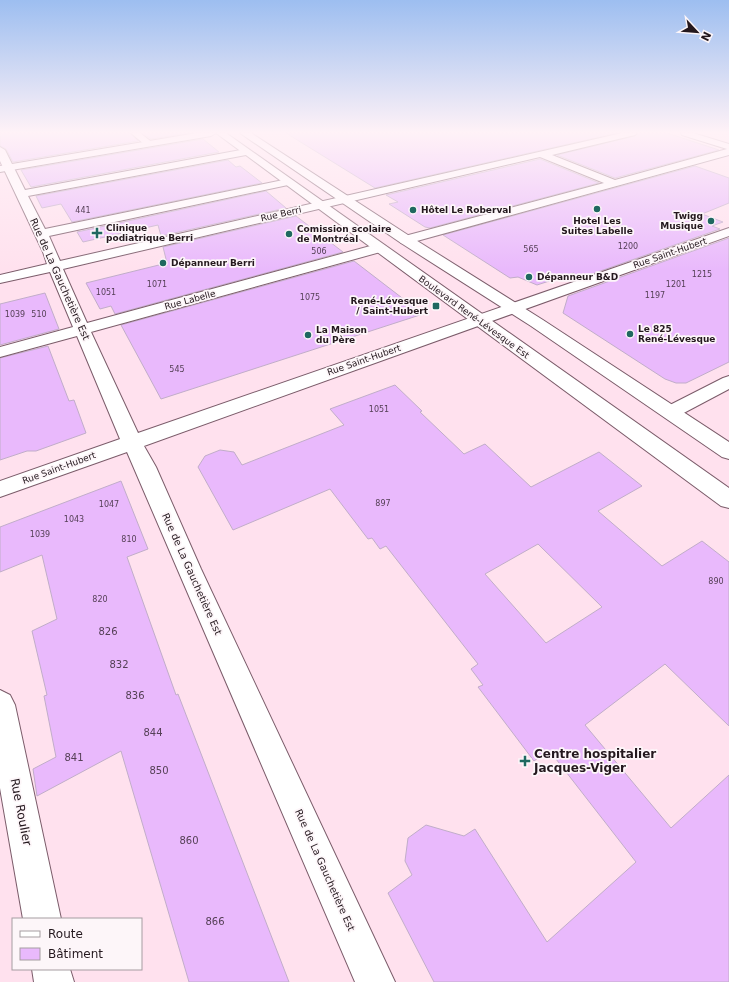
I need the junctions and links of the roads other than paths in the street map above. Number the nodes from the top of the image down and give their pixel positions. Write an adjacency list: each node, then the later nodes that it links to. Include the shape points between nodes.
1 (12, 179): 10 (street, Rue de La Gauchetière Est)
2 (102, 179): 10 (street)
3 (284, 179): 8 (street, Boulevard René-Lévesque Est)
4 (314, 179): 11 (street)
5 (436, 179): 11 (street, Rue Berri)
6 (603, 179): 9 (street)
7 (629, 179): 9 (street)
8 (288, 182): 12 (street, Boulevard René-Lévesque Est); 14 (street)
9 (614, 183): 15 (street)
10 (21, 194): 14 (street, Rue de La Gauchetière Est)
11 (346, 200): 12 (street, Rue Berri); 15 (street)
12 (321, 205): 16 (street, Boulevard René-Lévesque Est); 17 (street, Rue Berri)
13 (729, 232): 19 (street, Rue Saint-Hubert)
14 (41, 234): 17 (street, Rue de La Gauchetière Est)
15 (406, 240): 19 (street)
16 (379, 248): 20 (street, Boulevard René-Lévesque Est); 21 (street, Rue Labelle)
17 (56, 266): 18 (street, Rue Berri); 21 (street, Rue de La Gauchetière Est)
18 (0, 280)
19 (514, 308): 20 (street, Rue Saint-Hubert); 24 (street)
20 (480, 320): 25 (street, Rue Saint-Hubert); 28 (street, Boulevard René-Lévesque Est)
21 (82, 329): 22 (street, Rue Labelle); 25 (street, Rue de La Gauchetière Est)
22 (0, 352)
23 (729, 382): 24 (street)
24 (670, 412): 26 (street)
25 (132, 442): 27 (street, Rue Saint-Hubert); 33 (street, Rue de La Gauchetière Est)
26 (729, 452)
27 (0, 489)
28 (729, 500)
29 (0, 705): 30 (street, Rue Roulier)
30 (42, 918)
31 (51, 970): 32 (street)
32 (54, 982)
33 (375, 982)

